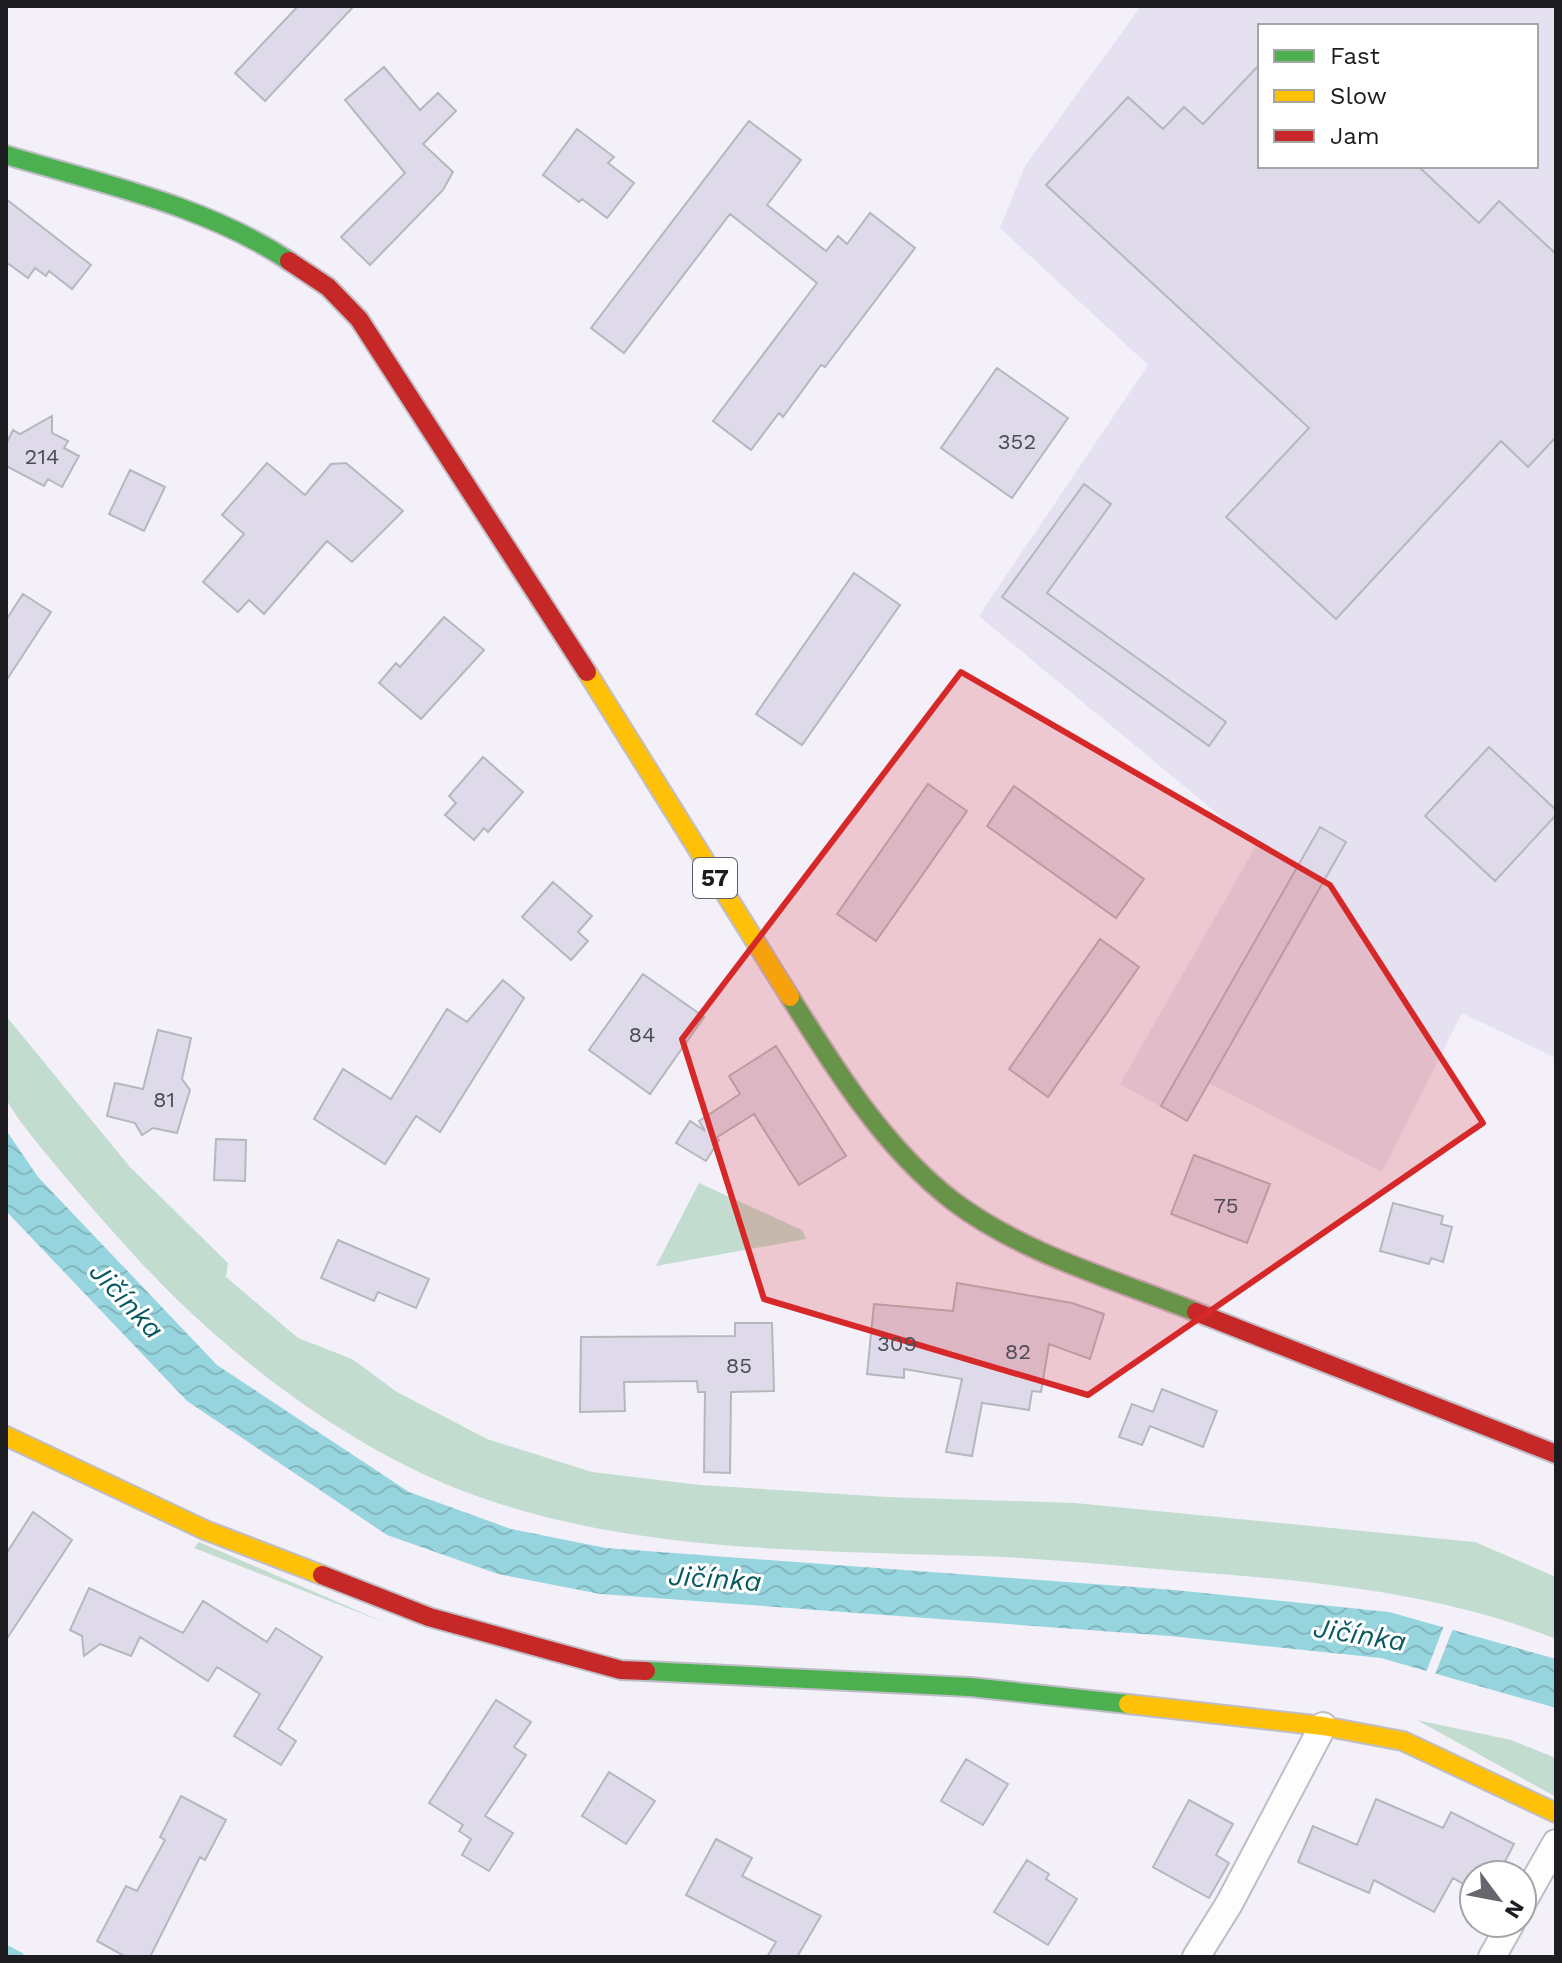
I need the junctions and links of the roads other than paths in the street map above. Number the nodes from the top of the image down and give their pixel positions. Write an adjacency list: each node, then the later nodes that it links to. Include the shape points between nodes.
1 (6, 155): 3 (main road, 57, via 176,206 256,239 328,287 359,319 475,494 824,1052 883,1132 953,1201 1038,1249)
2 (6, 1436): 4 (main road, via 205,1530 429,1617 621,1670 970,1687)
3 (1556, 1454)
4 (1323, 1726): 5 (main road, via 1403,1741); 9 (street)
5 (1556, 1813)
6 (1556, 1843): 7 (street)
7 (1538, 1875)
8 (1502, 1939): 10 (street)
9 (1196, 1957)
10 (1492, 1957)

